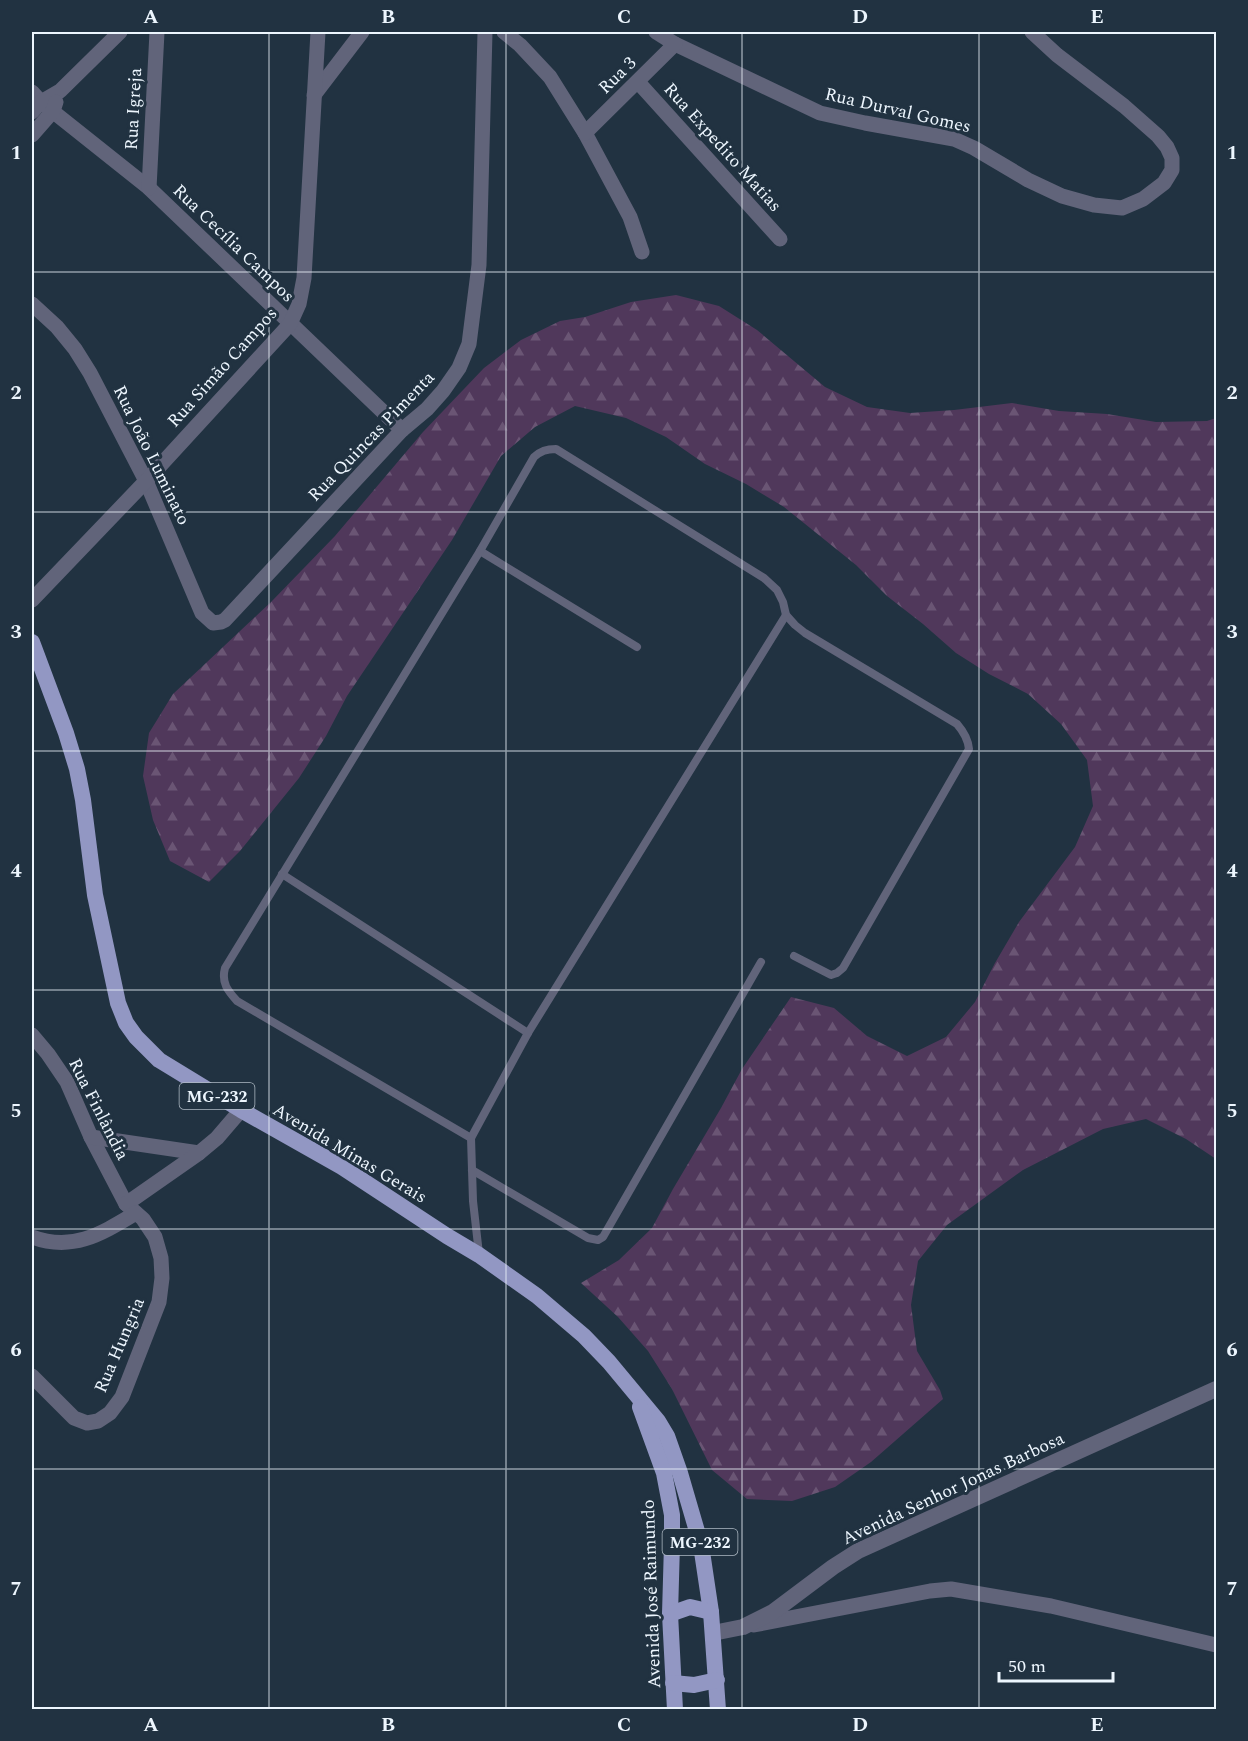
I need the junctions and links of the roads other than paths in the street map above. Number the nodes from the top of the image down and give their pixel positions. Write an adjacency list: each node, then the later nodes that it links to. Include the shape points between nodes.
1 (120, 32): 12 (street, via 60,91)
2 (157, 32): 15 (street, Rua Igreja)
3 (318, 32): 11 (street, Rua Simão Campos)
4 (362, 32): 11 (street)
5 (485, 32): 20 (street, Rua Quincas Pimenta, via 479,265 469,344 443,391)
6 (504, 32): 13 (street, via 550,77)
7 (656, 32): 9 (street, Rua Durval Gomes)
8 (1032, 32): 9 (street, Rua Durval Gomes, via 1158,136 1172,158 1172,170 1164,183 1143,199 1122,208 1062,196 954,139 819,112)
9 (675, 44): 10 (street, Rua 3)
10 (638, 82): 13 (street, Rua 3); 16 (street, Rua Expedito Matias)
11 (314, 95): 19 (street, Rua Simão Campos, via 304,278)
12 (39, 104): 14 (street); 15 (street, Rua Cecília Campos)
13 (585, 133): 17 (street, via 630,217)
14 (32, 135)
15 (148, 188): 19 (street, Rua Cecília Campos)
16 (780, 239)
17 (642, 252)
18 (32, 304): 21 (street, Rua João Luminato, via 75,349)
19 (290, 324): 20 (street, Rua Cecília Campos); 21 (street, Rua Simão Campos)
20 (402, 430): 25 (street, Rua Quincas Pimenta)
21 (146, 481): 23 (street, Rua Simão Campos); 25 (street, Rua João Luminato, via 202,613 213,623)
22 (480, 550): 24 (lane, via 534,458 541,451 556,449 764,578 777,590); 27 (lane); 28 (lane)
23 (32, 600)
24 (786, 615): 29 (lane, via 805,633 957,724 969,749 843,968 831,975); 31 (lane)
25 (225, 620)
26 (32, 642): 33 (main road, Avenida Minas Gerais / MG-232, via 76,769 95,895 118,1003 126,1023 159,1060)
27 (637, 647)
28 (282, 874): 31 (lane); 35 (lane, via 225,968 223,975 229,993)
29 (794, 956)
30 (761, 962): 37 (lane, via 603,1237 588,1238)
31 (528, 1033): 35 (lane)
32 (32, 1035): 34 (street, Rua Finlândia, via 67,1082)
33 (241, 1110): 36 (street); 40 (main road, Avenida Minas Gerais / MG-232, via 342,1167)
34 (91, 1137): 36 (street); 38 (street, Rua Finlândia)
35 (471, 1138): 37 (lane)
36 (199, 1153): 38 (street)
37 (472, 1170): 40 (lane)
38 (131, 1209): 39 (street, via 102,1233 79,1242 58,1243); 41 (street, Rua Hungria, via 155,1237 162,1278 159,1302 122,1397 110,1413 87,1423 74,1418)
39 (32, 1237)
40 (479, 1255): 42 (main road, Avenida Minas Gerais / MG-232, via 584,1336)
41 (32, 1376)
42 (632, 1389): 44 (main road, MG-232, via 667,1436 701,1545); 45 (main road, Avenida José Raimundo / MG-232, via 664,1473 672,1515)
43 (1216, 1389): 46 (street, Avenida Senhor Jonas Barbosa, via 858,1551 773,1612)
44 (711, 1612): 45 (main road, via 690,1607); 47 (main road, MG-232)
45 (670, 1614): 50 (main road, Avenida José Raimundo / MG-232)
46 (743, 1627): 47 (street, Avenida Senhor Jonas Barbosa); 48 (street, via 951,1589 1051,1606)
47 (713, 1633): 49 (main road, MG-232)
48 (1216, 1645)
49 (717, 1680): 50 (main road, via 694,1685); 52 (main road, MG-232)
50 (673, 1683): 51 (main road, Avenida José Raimundo / MG-232)
51 (675, 1710)
52 (718, 1710)

